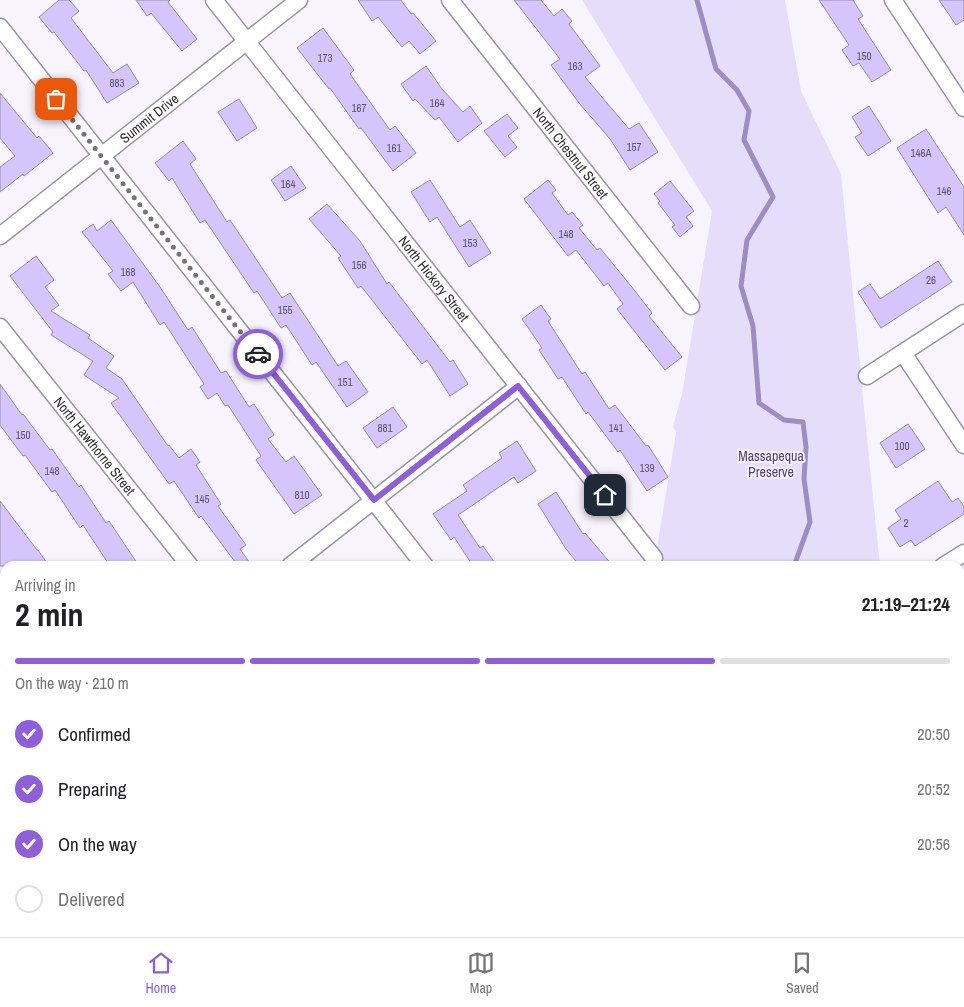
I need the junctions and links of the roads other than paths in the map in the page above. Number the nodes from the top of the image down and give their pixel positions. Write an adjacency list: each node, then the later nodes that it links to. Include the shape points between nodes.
1 (214, 0): 6 (street, North Hickory Street)
2 (299, 0): 6 (street, Summit Drive)
3 (450, 0): 10 (street, North Chestnut Street)
4 (893, 0): 7 (street)
5 (0, 27): 8 (street)
6 (246, 41): 8 (street, Summit Drive); 15 (street, North Hickory Street)
7 (964, 108)
8 (101, 156): 9 (street, Summit Drive); 17 (street)
9 (0, 236)
10 (691, 306)
11 (964, 313): 13 (street)
12 (0, 327): 20 (street, North Hawthorne Street)
13 (903, 353): 14 (street); 16 (street)
14 (868, 376)
15 (518, 386): 17 (street); 19 (street, North Hickory Street)
16 (964, 445)
17 (374, 500): 21 (street); 22 (street)
18 (964, 553): 23 (street)
19 (654, 558)
20 (186, 561)
21 (296, 561)
22 (421, 561)
23 (951, 561)

